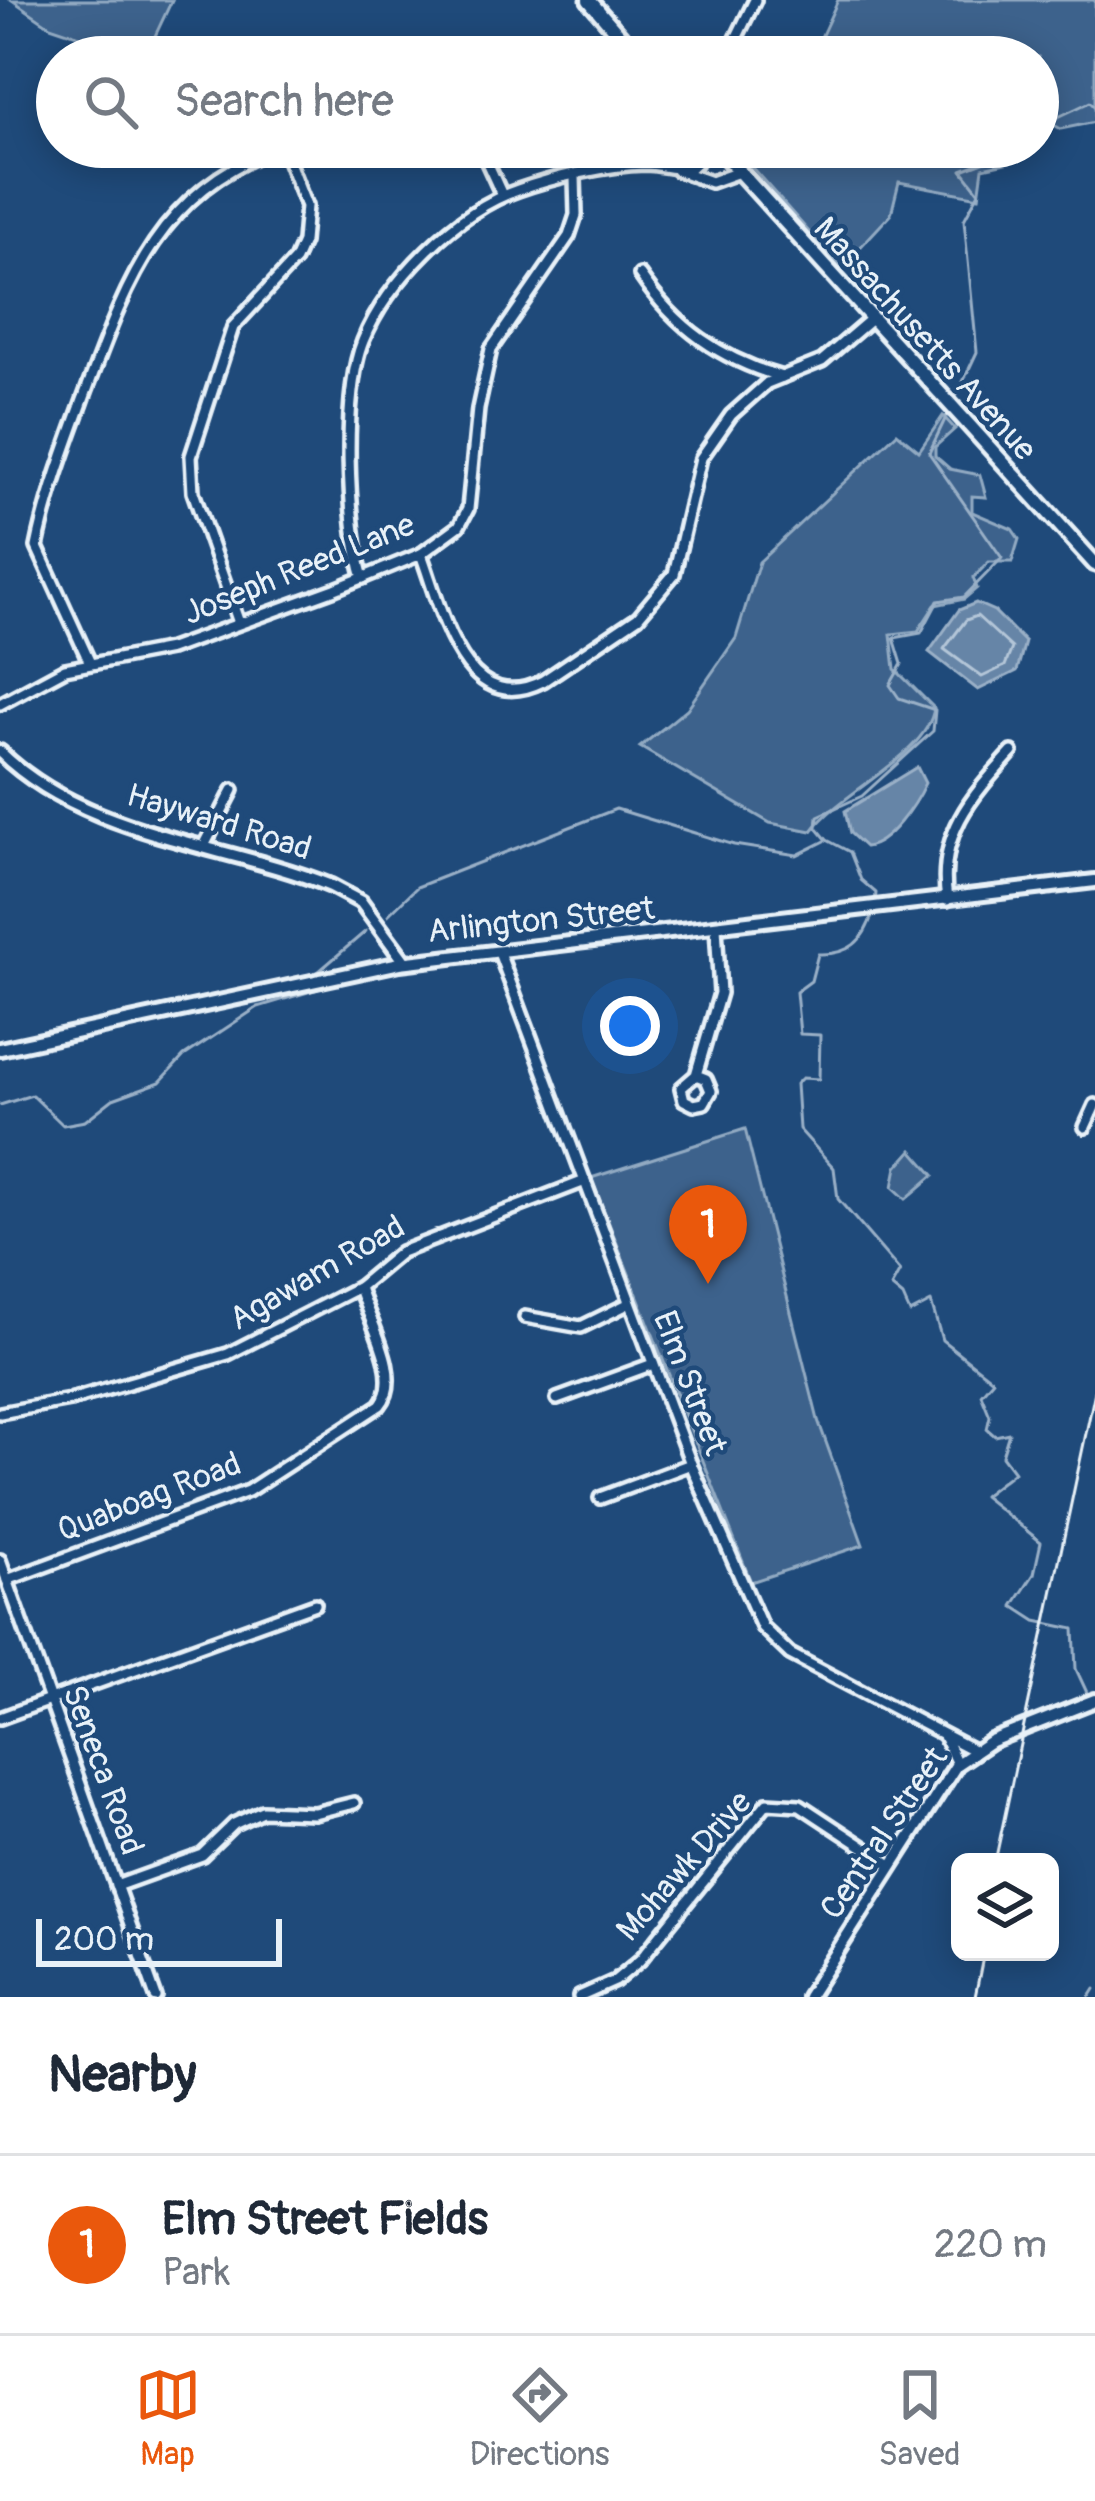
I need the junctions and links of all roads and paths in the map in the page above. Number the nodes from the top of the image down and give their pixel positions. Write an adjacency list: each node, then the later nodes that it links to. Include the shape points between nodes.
1 (590, 0): 3 (main road)
2 (755, 0): 4 (street)
3 (620, 36)
4 (737, 36)
5 (240, 168): 23 (street, via 208,185 146,248 69,438 37,547)
6 (289, 168): 22 (street, via 306,206 303,242 233,327 190,456 193,492)
7 (490, 168): 15 (street)
8 (622, 168): 14 (street)
9 (661, 168): 12 (street)
10 (690, 168): 12 (street)
11 (736, 168): 13 (main road, Massachusetts Avenue)
12 (677, 170): 13 (street, via 710,182)
13 (740, 172): 17 (main road, Massachusetts Avenue)
14 (575, 177): 15 (street); 19 (street, Joseph Reed Lane, via 569,236 491,349 467,517)
15 (502, 195): 21 (street, via 433,246 363,340 349,503)
16 (640, 275): 18 (street, via 699,341)
17 (870, 320): 18 (street, via 822,361); 20 (main road, Massachusetts Avenue)
18 (782, 377): 19 (street, via 742,404 701,458 680,564 656,596 618,633 528,688 497,689 466,667)
19 (421, 554): 21 (street, Joseph Reed Lane)
20 (1095, 564)
21 (364, 578): 22 (street, Joseph Reed Lane)
22 (239, 623): 23 (street, Joseph Reed Lane, via 154,653)
23 (90, 663): 24 (street, Joseph Reed Lane)
24 (0, 704)
25 (0, 752): 28 (street, Hayward Road, via 58,796)
26 (1012, 752): 30 (street, via 953,826)
27 (233, 790): 28 (street)
28 (204, 846): 33 (street, Hayward Road, via 361,902)
29 (1095, 881): 30 (street, Arlington Street)
30 (947, 900): 31 (street, Arlington Street)
31 (716, 927): 32 (street, Arlington Street); 35 (street, via 720,993)
32 (500, 955): 33 (street, Arlington Street); 38 (street, Elm Street)
33 (405, 962): 34 (street, Arlington Street)
34 (0, 1049)
35 (696, 1076)
36 (1095, 1105): 37 (street)
37 (1085, 1127)
38 (585, 1181): 39 (street, Agawam Road, via 401,1252); 40 (street, Elm Street)
39 (359, 1287): 44 (street, Agawam Road, via 228,1354); 48 (street, Quaboag Road, via 388,1374 380,1406 248,1491)
40 (630, 1303): 41 (street, via 579,1327); 42 (street, Elm Street)
41 (525, 1317)
42 (652, 1364): 43 (street); 45 (street, Elm Street)
43 (557, 1399)
44 (0, 1413)
45 (691, 1464): 46 (street); 53 (street, Elm Street, via 774,1642)
46 (600, 1498)
47 (0, 1560): 48 (street, Seneca Road)
48 (7, 1580): 50 (street, Seneca Road)
49 (315, 1604): 50 (street)
50 (50, 1700): 52 (street); 58 (street, Seneca Road)
51 (1095, 1700): 54 (street, Central Street)
52 (0, 1718)
53 (944, 1736): 54 (street, Elm Street); 55 (street)
54 (973, 1750): 55 (street, Central Street)
55 (957, 1764): 57 (street, Central Street)
56 (354, 1803): 58 (street, via 314,1813 262,1811 234,1824 202,1855)
57 (891, 1865): 60 (street, Mohawk Drive, via 800,1805 767,1803 640,1960); 61 (street, Central Street)
58 (116, 1886): 59 (street, Seneca Road)
59 (156, 1997)
60 (579, 1997)
61 (808, 1997)

